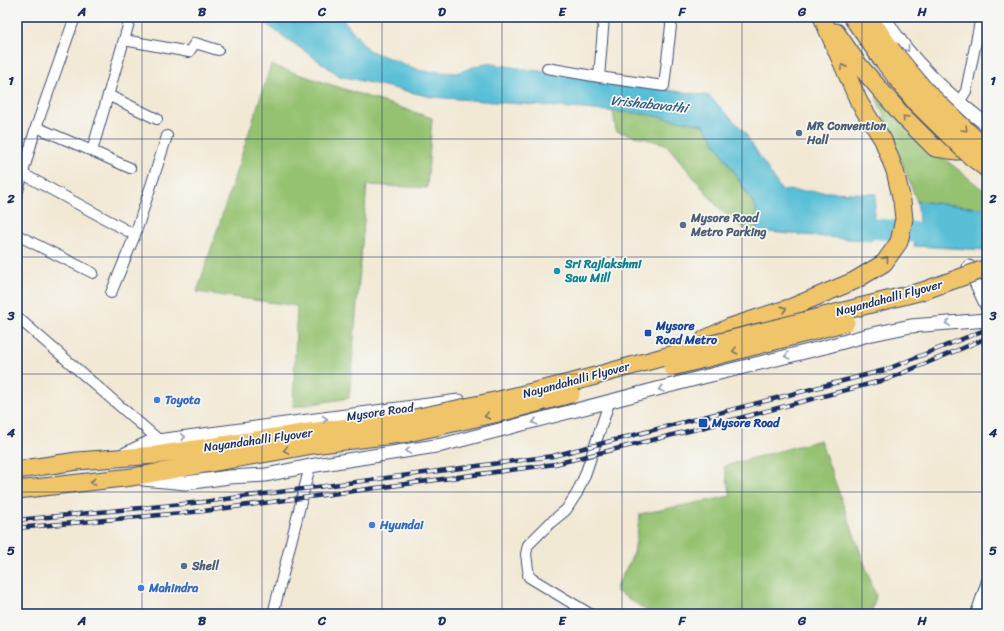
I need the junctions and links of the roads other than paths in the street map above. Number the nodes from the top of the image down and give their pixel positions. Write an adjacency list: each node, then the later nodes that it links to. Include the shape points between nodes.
1 (75, 17): 20 (street)
2 (604, 17): 15 (street)
3 (672, 17): 15 (street, via 664,86)
4 (822, 17): 40 (highway, one-way to 4, via 730,327 792,307 854,280 884,263 899,242 904,218 895,171 883,140 859,102)
5 (826, 17): 22 (highway, one-way to 5, via 858,64)
6 (852, 17): 13 (highway)
7 (869, 17): 13 (highway)
8 (884, 17): 17 (street, one-way to 17, via 910,52)
9 (981, 17): 17 (street, via 966,91)
10 (130, 19): 11 (street)
11 (124, 40): 12 (street, via 189,52 195,43); 16 (street)
12 (218, 50)
13 (885, 53): 23 (highway, one-way to 23, bridge); 26 (highway, bridge, via 916,103 970,156)
14 (547, 68): 15 (street)
15 (599, 77)
16 (108, 95): 18 (street); 24 (street)
17 (959, 103): 19 (street); 22 (street)
18 (157, 120)
19 (987, 125)
20 (36, 127): 24 (street); 27 (street)
21 (167, 136): 30 (street)
22 (926, 140): 23 (highway, via 935,148 957,151 980,148)
23 (987, 150)
24 (92, 151): 25 (street)
25 (130, 168)
26 (987, 169)
27 (23, 174): 28 (street); 30 (street)
28 (17, 194)
29 (17, 235): 34 (street)
30 (135, 235): 36 (street)
31 (987, 260): 32 (street, Mysore Road)
32 (969, 267): 37 (street); 40 (street, Mysore Road, via 786,322)
33 (987, 268): 42 (highway, Nayandahalli Flyover, bridge, via 923,291 498,400)
34 (93, 273)
35 (987, 277): 42 (highway, Nayandahalli Flyover, one-way to 42, bridge, via 810,332 503,412)
36 (111, 293)
37 (987, 306)
38 (17, 317): 43 (street)
39 (987, 320): 41 (street, one-way to 41, via 910,326 868,335)
40 (705, 339): 43 (street, Mysore Road, one-way to 40, via 471,399)
41 (609, 402): 44 (street, one-way to 44, via 442,445); 50 (street, via 577,493 566,510 528,545 526,554 528,576)
42 (407, 427): 43 (highway, Nayandahalli Flyover, via 310,432); 46 (highway, Nayandahalli Flyover, one-way to 46)
43 (158, 447): 45 (highway, Mysore Road, via 120,457)
44 (310, 466): 46 (street, via 266,475 186,483); 49 (street)
45 (17, 470)
46 (132, 477): 47 (highway, one-way to 47)
47 (17, 490)
48 (987, 581): 51 (street)
49 (274, 614)
50 (590, 614)
51 (976, 614)

